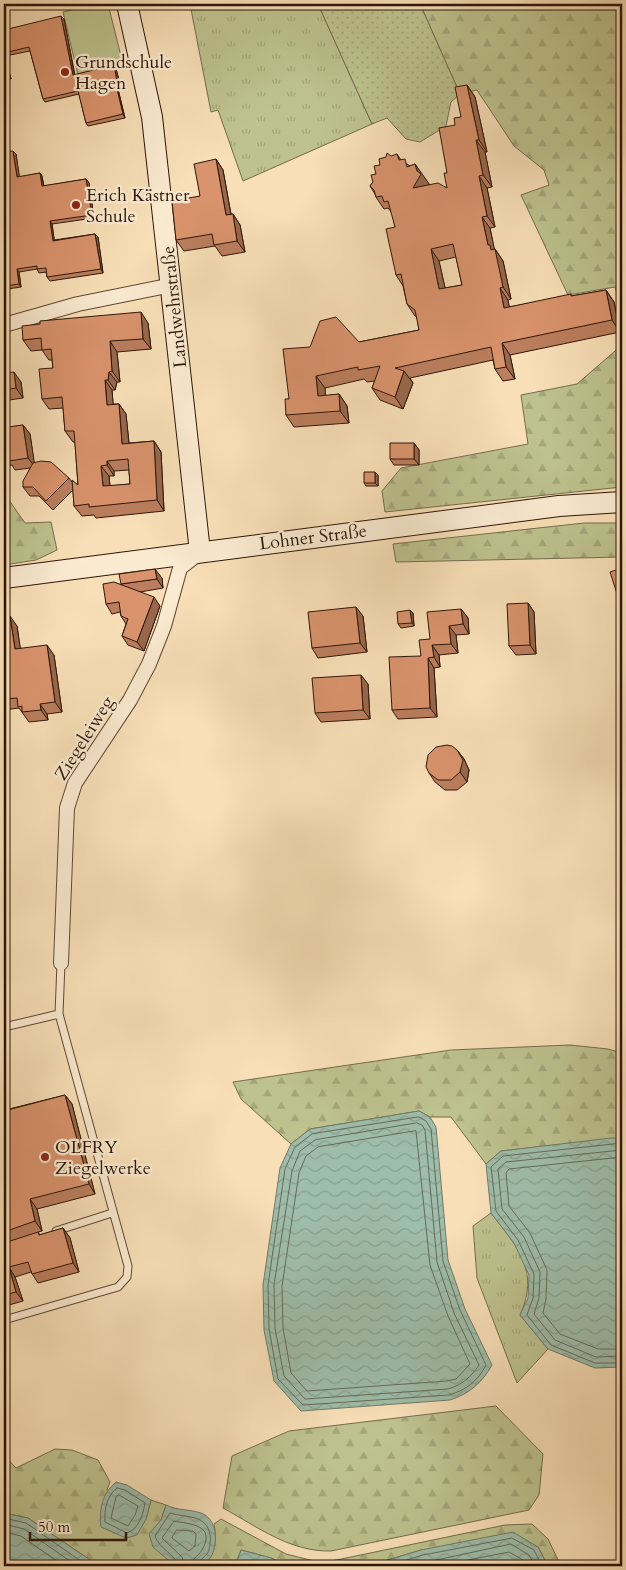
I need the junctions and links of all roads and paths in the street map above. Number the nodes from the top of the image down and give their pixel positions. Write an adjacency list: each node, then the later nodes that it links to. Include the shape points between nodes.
1 (127, 4): 2 (main road, Landwehrstraße, via 152,117)
2 (172, 285): 3 (street, via 78,304); 5 (main road, Landwehrstraße)
3 (4, 325)
4 (622, 502): 5 (main road, Lohner Straße, via 560,506)
5 (200, 552): 6 (main road, Lohner Straße); 7 (street, Ziegeleiweg, via 180,568 164,626 148,664 130,700 75,783 67,808)
6 (4, 578)
7 (61, 962): 8 (lane)
8 (59, 1014): 9 (lane); 10 (lane)
9 (4, 1027)
10 (112, 1213): 11 (lane); 12 (lane, via 128,1266 127,1277 118,1287)
11 (49, 1234)
12 (4, 1320)

